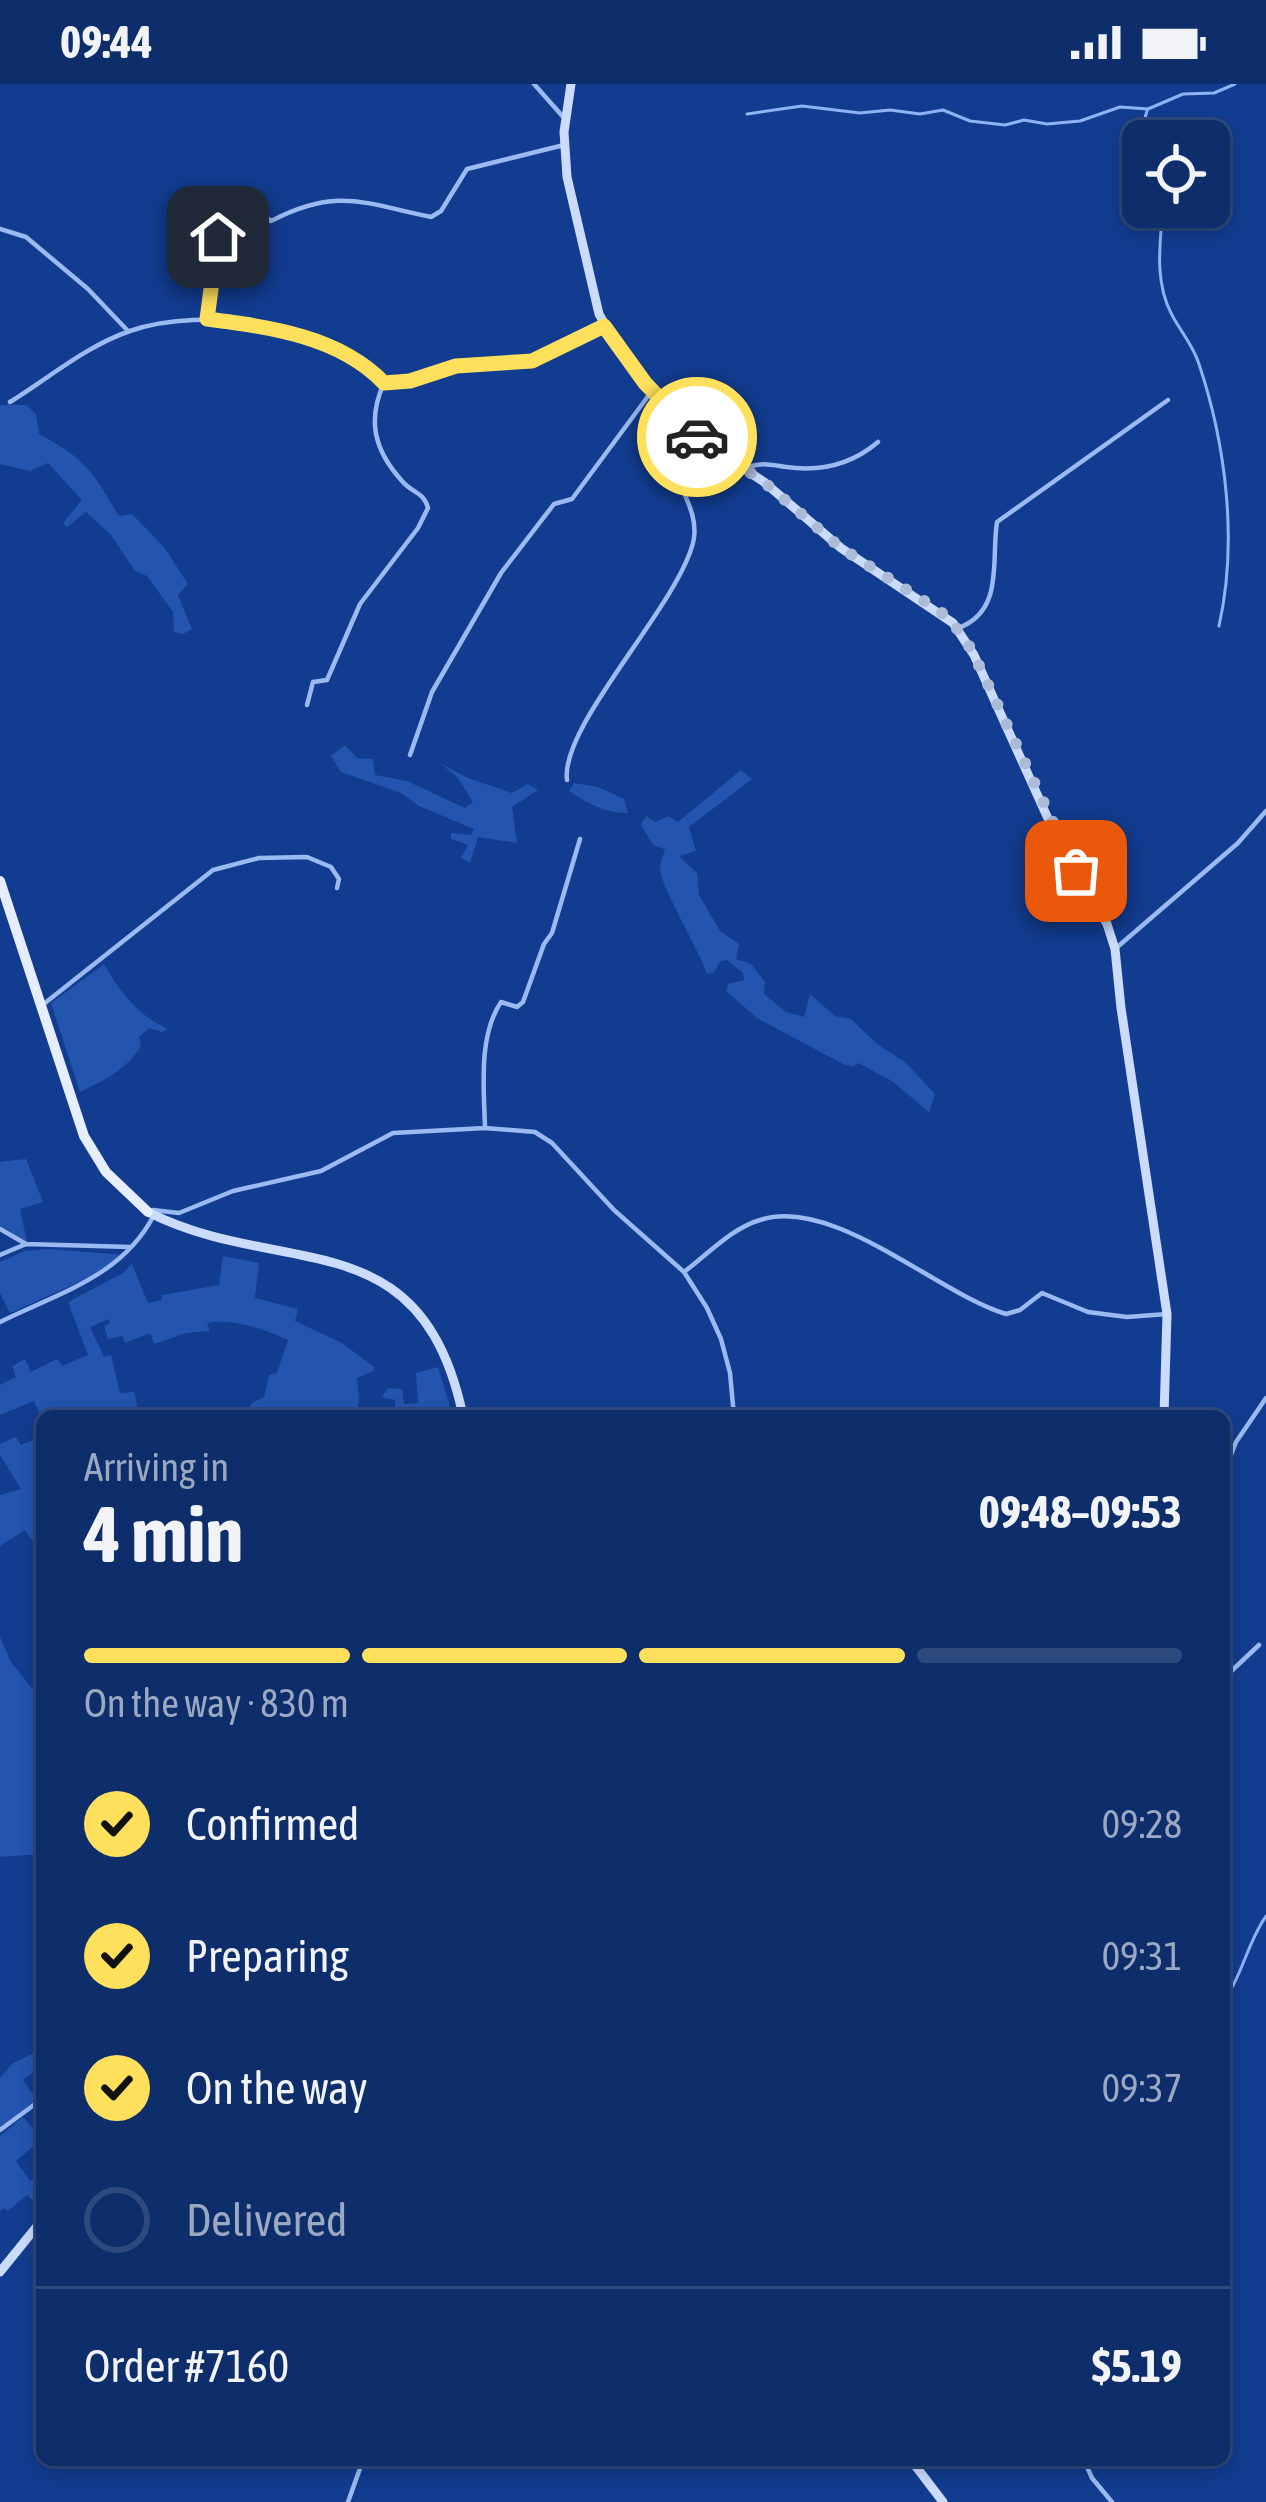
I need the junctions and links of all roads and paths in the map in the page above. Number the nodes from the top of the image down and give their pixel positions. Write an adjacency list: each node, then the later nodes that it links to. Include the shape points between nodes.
1 (534, 84): 3 (street)
2 (572, 84): 3 (street)
3 (565, 119): 4 (street)
4 (564, 145): 6 (street, via 466,169 431,217 336,199 271,221 223,196); 7 (street)
5 (0, 229): 8 (street, via 39,247)
6 (207, 319): 8 (street); 9 (street, via 298,334)
7 (604, 326): 9 (street, via 532,361 456,366); 10 (street)
8 (128, 332): 12 (street)
9 (384, 383): 17 (street, via 374,432 402,482 428,508 360,604 329,677 313,682)
10 (652, 391): 13 (street); 18 (street, via 572,499 554,504 513,554 431,692)
11 (1168, 400): 16 (street, via 1000,519 990,601)
12 (10, 402)
13 (668, 410): 15 (street); 19 (street, via 663,436 694,540 579,731)
14 (878, 442): 15 (street, via 844,464)
15 (745, 469): 16 (street, via 813,528)
16 (957, 628): 24 (street)
17 (307, 705)
18 (410, 755)
19 (567, 780)
20 (1266, 811): 24 (street)
21 (580, 839): 26 (street, via 523,1002 501,1002 495,1012 484,1063)
22 (0, 881): 25 (main road)
23 (337, 888): 25 (street, via 334,870 307,857 213,870)
24 (1115, 949): 33 (street)
25 (41, 1006): 27 (main road, via 84,1136 106,1172)
26 (485, 1128): 27 (street, via 393,1133 321,1171 232,1191 178,1214); 32 (street, via 545,1137)
27 (151, 1213): 30 (street); 36 (street, via 199,1234 320,1257 374,1278 413,1309 441,1348)
28 (0, 1229): 29 (street)
29 (26, 1244): 30 (street); 31 (street)
30 (134, 1247): 34 (street, via 100,1274)
31 (0, 1255)
32 (684, 1272): 33 (street, via 740,1230 774,1217 876,1244 1006,1314 1042,1293 1088,1312); 37 (street, via 721,1340)
33 (1167, 1314): 38 (street)
34 (0, 1322)
35 (1266, 1398): 39 (street)
36 (461, 1410)
37 (733, 1410)
38 (1165, 1410)
39 (1230, 1458)
40 (1259, 1645): 41 (street)
41 (1230, 1672)
42 (36, 2103): 43 (street)
43 (0, 2130)
44 (36, 2227): 45 (street)
45 (0, 2272)
46 (361, 2466): 49 (street)
47 (919, 2466): 50 (street)
48 (1086, 2466): 51 (street)
49 (348, 2502)
50 (943, 2502)
51 (1112, 2502)

